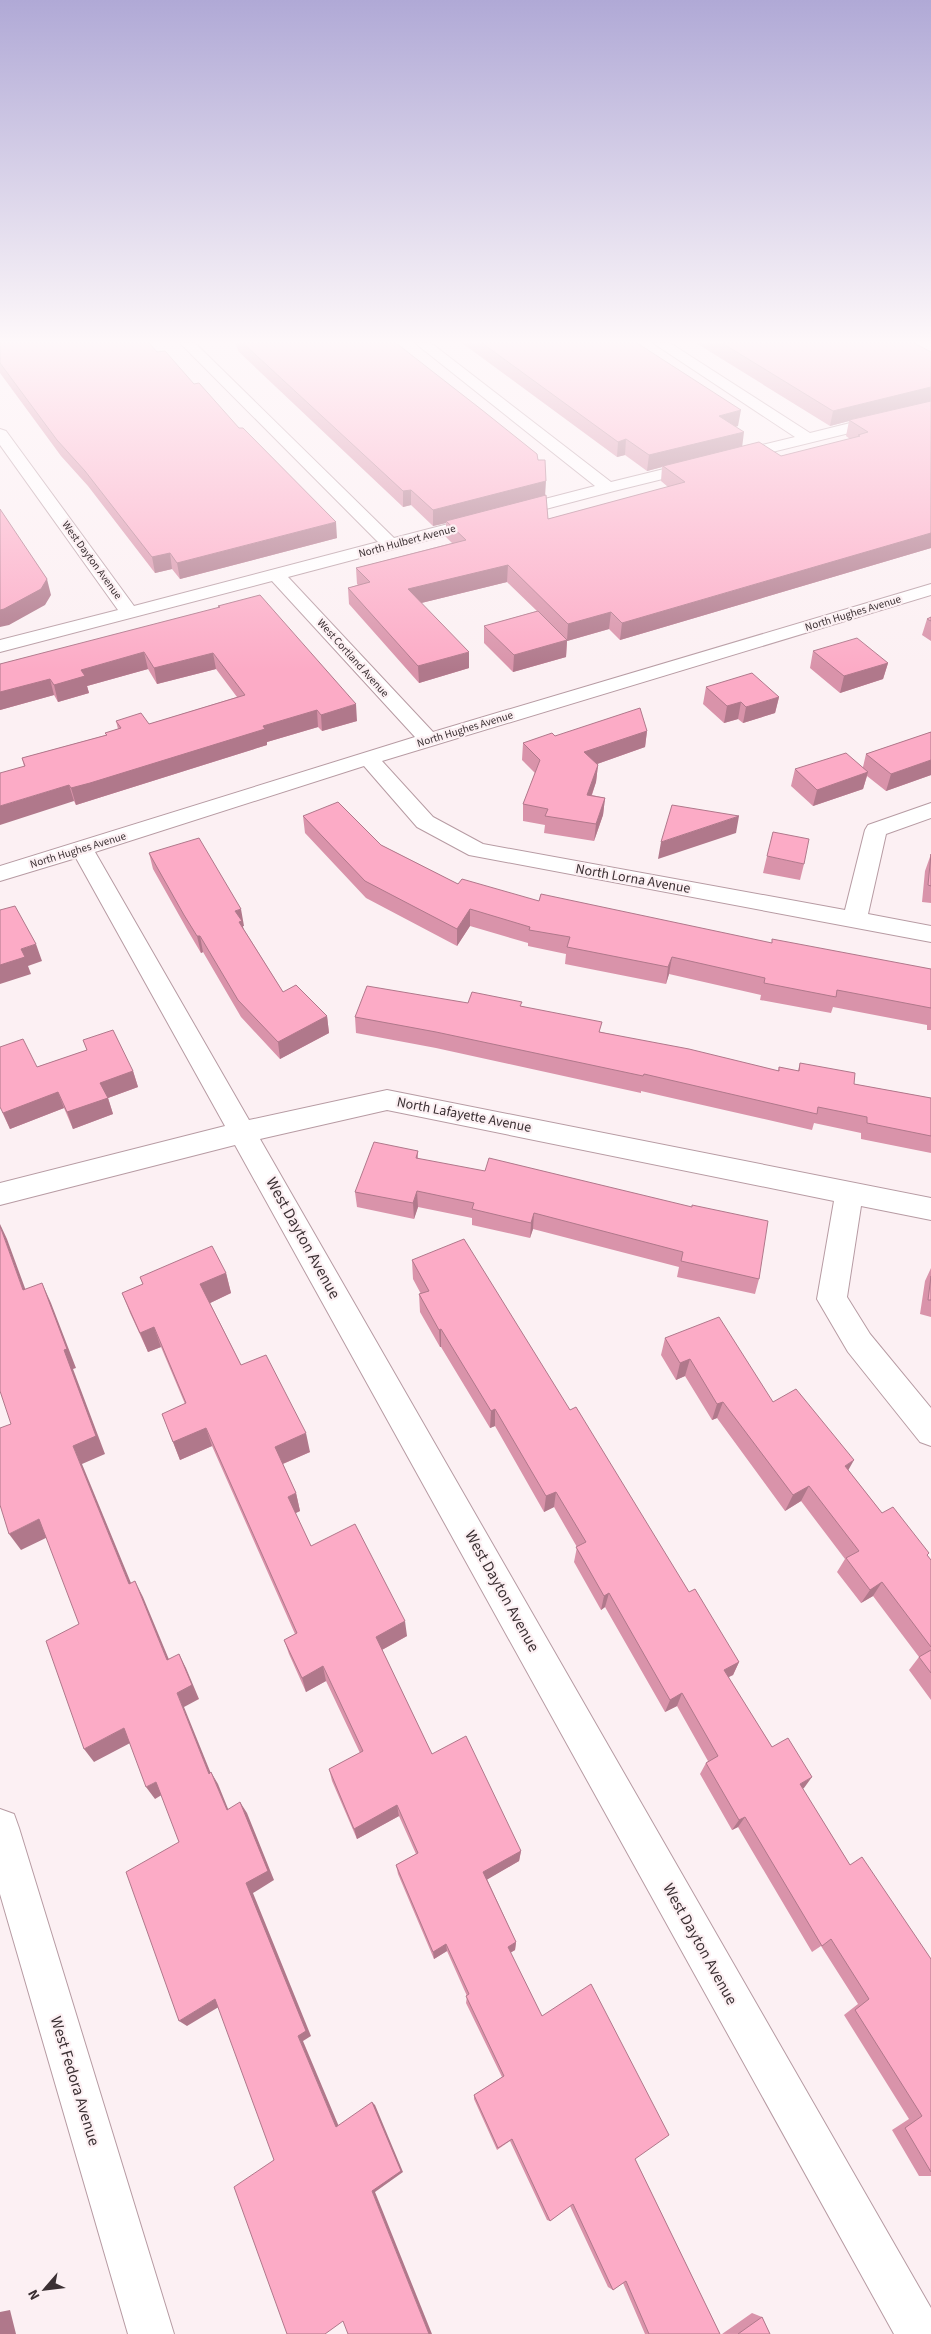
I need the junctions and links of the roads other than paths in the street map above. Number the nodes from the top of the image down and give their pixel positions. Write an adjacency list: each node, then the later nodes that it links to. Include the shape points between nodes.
1 (13, 452): 9 (street, West Dayton Avenue)
2 (297, 452): 6 (street)
3 (562, 452): 5 (street)
4 (752, 452): 5 (street, North Hulbert Avenue)
5 (608, 488): 6 (street, North Hulbert Avenue)
6 (391, 545): 7 (street, North Hulbert Avenue)
7 (278, 576): 9 (street, North Hulbert Avenue); 11 (street, West Cortland Avenue)
8 (931, 589): 11 (street, North Hughes Avenue)
9 (130, 613): 10 (street, North Hulbert Avenue)
10 (0, 646)
11 (429, 740): 12 (street, North Hughes Avenue)
12 (368, 758): 14 (street, North Hughes Avenue); 16 (street, North Lorna Avenue, via 425,822 477,850)
13 (931, 810): 16 (street, via 876,830)
14 (82, 849): 15 (street, North Hughes Avenue); 18 (street, West Dayton Avenue)
15 (0, 874)
16 (854, 919): 17 (street, North Lorna Avenue)
17 (931, 934)
18 (244, 1132): 19 (street, North Lafayette Avenue, via 387,1100); 20 (street, North Lafayette Avenue); 25 (street, West Dayton Avenue)
19 (849, 1193): 21 (street, North Lafayette Avenue); 22 (street, via 832,1299 859,1344)
20 (0, 1194)
21 (931, 1209)
22 (931, 1432)
23 (0, 1828): 24 (street, West Fedora Avenue)
24 (151, 2334)
25 (920, 2334)

